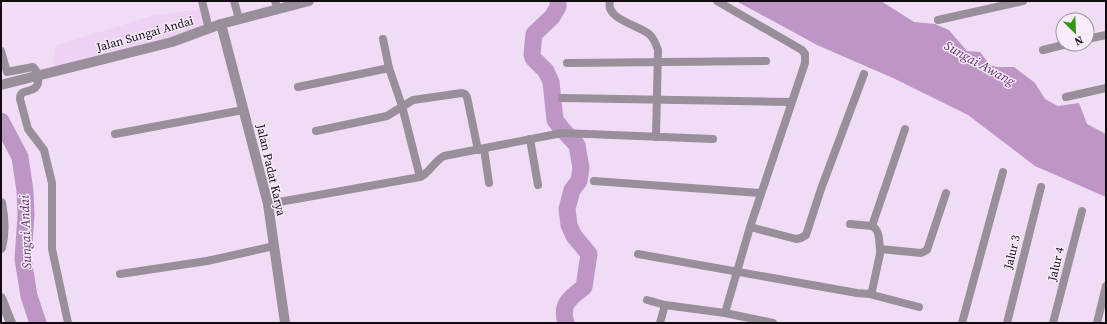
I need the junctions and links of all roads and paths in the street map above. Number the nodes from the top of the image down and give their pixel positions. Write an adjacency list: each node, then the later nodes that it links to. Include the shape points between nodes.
1 (202, 1): 11 (street)
2 (234, 1): 8 (street)
3 (309, 1): 7 (street, Jalan Sungai Andai)
4 (610, 1): 19 (street, via 610,8 618,18 648,33 655,40)
5 (717, 1): 30 (street, via 805,54 805,63)
6 (1023, 1): 9 (street)
7 (276, 5): 8 (street, Jalan Sungai Andai)
8 (240, 20): 10 (street, Jalan Sungai Andai)
9 (938, 20)
10 (221, 24): 11 (street, Jalan Sungai Andai); 32 (street, Jalan Padat Karya)
11 (209, 29): 23 (street, Jalan Sungai Andai, via 172,42)
12 (1106, 35): 13 (street)
13 (1095, 37)
14 (383, 39): 21 (street)
15 (1055, 47): 16 (street)
16 (1043, 50)
17 (1, 51): 23 (street, via 7,72 33,67)
18 (567, 62): 19 (street)
19 (658, 62): 20 (street); 29 (street)
20 (766, 62)
21 (389, 68): 25 (street); 31 (street)
22 (864, 74): 53 (street, via 806,235 796,239)
23 (36, 76): 24 (street, Jalan Sungai Andai); 69 (street, via 38,83 35,88 22,93 20,99 28,129 44,150 52,183 52,249)
24 (1, 85)
25 (298, 87)
26 (1106, 88): 27 (street)
27 (1066, 97)
28 (562, 98): 29 (street)
29 (657, 100): 30 (street); 36 (street)
30 (791, 102): 46 (street)
31 (402, 106): 34 (street, via 387,116); 39 (street, via 418,99 465,94); 41 (street)
32 (243, 110): 35 (street); 49 (street, Jalan Padat Karya)
33 (905, 129): 52 (street)
34 (316, 130)
35 (115, 134)
36 (656, 137): 37 (street); 38 (street, via 562,133)
37 (713, 139)
38 (530, 140): 39 (street); 44 (street)
39 (481, 149): 41 (street, via 444,156); 43 (street)
40 (1002, 172): 73 (street)
41 (420, 178): 49 (street)
42 (594, 181): 46 (street)
43 (489, 183)
44 (538, 185)
45 (1041, 187): 74 (street, Jalur 3)
46 (760, 193): 53 (street)
47 (946, 193): 56 (street, via 927,250 922,253)
48 (1, 203): 55 (street, via 4,232)
49 (268, 204): 54 (street, Jalan Padat Karya)
50 (1082, 211): 75 (street, Jalur 4)
51 (850, 224): 52 (street)
52 (872, 226): 56 (street, via 878,231)
53 (750, 227): 58 (street)
54 (274, 246): 59 (street, via 207,261); 70 (street, Jalan Padat Karya)
55 (1, 248)
56 (880, 249): 61 (street, via 872,291)
57 (638, 254): 58 (street)
58 (737, 271): 61 (street); 66 (street)
59 (120, 274)
60 (1106, 286): 76 (street)
61 (869, 294): 65 (street)
62 (1, 298): 67 (street)
63 (647, 300): 64 (street)
64 (665, 305): 66 (street); 71 (street)
65 (919, 307)
66 (726, 313): 68 (street)
67 (7, 318)
68 (745, 321): 72 (street)
69 (68, 323)
70 (284, 323)
71 (660, 323)
72 (773, 323)
73 (962, 323)
74 (1007, 323)
75 (1053, 323)
76 (1097, 323)

